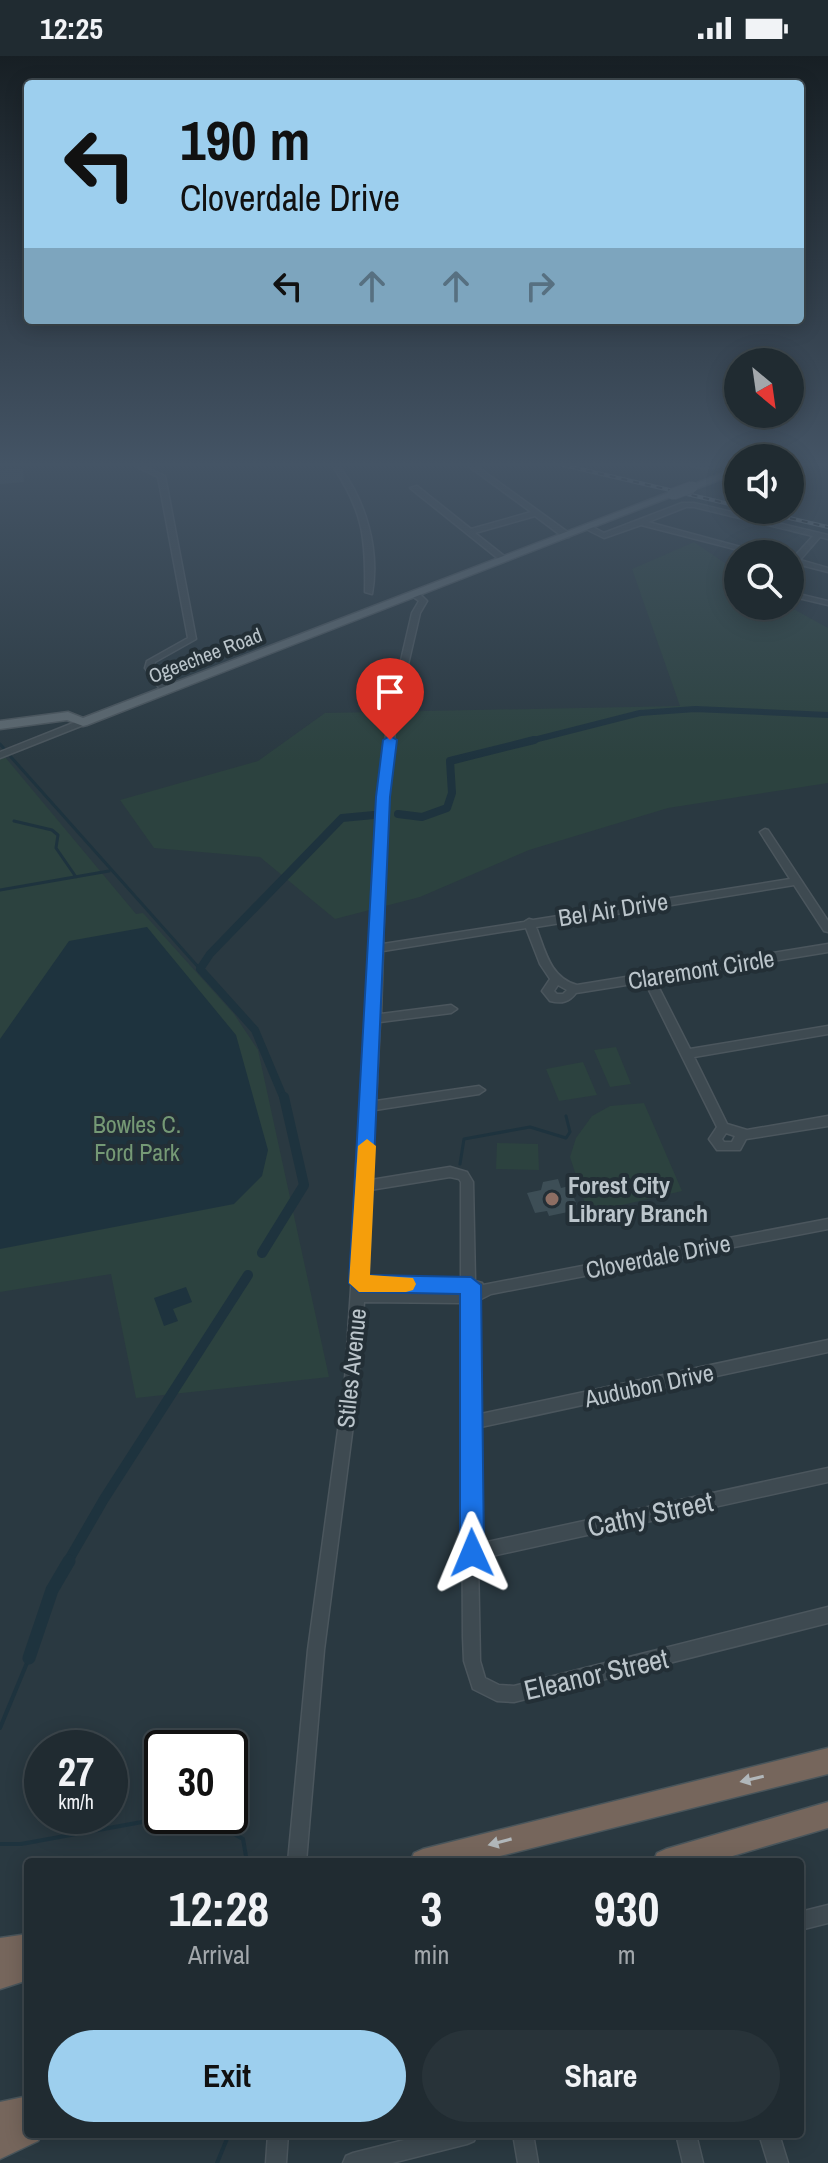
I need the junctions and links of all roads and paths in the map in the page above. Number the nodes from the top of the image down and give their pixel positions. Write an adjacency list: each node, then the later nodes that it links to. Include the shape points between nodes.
1 (178, 563): 10 (street, via 192,639 151,661 149,668)
2 (369, 563): 6 (street)
3 (493, 563): 7 (main road, Ogeechee Road)
4 (804, 565): 5 (street)
5 (828, 570)
6 (369, 592)
7 (415, 594): 10 (main road, Ogeechee Road); 19 (street, Stiles Avenue, via 423,601 393,712 383,797)
8 (804, 597): 9 (street)
9 (828, 603)
10 (165, 690): 11 (main road, Ogeechee Road)
11 (120, 708): 12 (main road, Ogeechee Road); 13 (main road)
12 (83, 722): 13 (main road, via 68,716); 14 (street, Ogeechee Road)
13 (0, 723)
14 (0, 755)
15 (765, 832): 16 (street)
16 (797, 881): 17 (street, Bel Air Drive); 18 (street)
17 (529, 922): 19 (street, Bel Air Drive); 21 (street, Claremont Circle, via 555,981 548,991 554,998 566,998 574,988)
18 (828, 929)
19 (376, 944): 23 (street, Stiles Avenue)
20 (828, 948): 21 (street, Claremont Circle)
21 (648, 977): 25 (street)
22 (451, 1009): 23 (street)
23 (375, 1019): 27 (street, Stiles Avenue)
24 (828, 1030): 25 (street)
25 (685, 1054): 28 (street, via 723,1127 715,1139 721,1147 736,1147 742,1135)
26 (479, 1090): 27 (street)
27 (369, 1106): 29 (street, Stiles Avenue)
28 (828, 1121)
29 (364, 1186): 31 (street, Stiles Avenue); 32 (street, Eleanor Street, via 450,1172 463,1175)
30 (828, 1224): 32 (street, Cloverdale Drive)
31 (359, 1290): 32 (street, Cloverdale Drive); 40 (street, Stiles Avenue)
32 (471, 1292): 34 (street, Eleanor Street)
33 (828, 1346): 34 (street, Audubon Drive)
34 (470, 1423): 36 (street, Eleanor Street)
35 (828, 1475): 36 (street, Cathy Street)
36 (472, 1553): 37 (street, Eleanor Street, via 472,1661 479,1683 497,1693 514,1694)
37 (828, 1615)
38 (828, 1761): 41 (highway, one-way to 41)
39 (828, 1815): 42 (highway)
40 (297, 1858)
41 (439, 1858)
42 (680, 1858)
43 (828, 1914): 44 (street)
44 (804, 1920)
45 (24, 1949): 46 (highway)
46 (0, 1952)
47 (24, 1967): 48 (highway)
48 (0, 1975)
49 (24, 2112): 50 (highway)
50 (0, 2117)
51 (24, 2133): 57 (highway)
52 (278, 2138): 58 (street)
53 (451, 2138): 59 (street)
54 (524, 2138): 60 (street)
55 (687, 2138): 61 (street)
56 (770, 2138): 62 (street)
57 (0, 2144)
58 (276, 2163)
59 (353, 2163)
60 (528, 2163)
61 (693, 2163)
62 (778, 2163)

